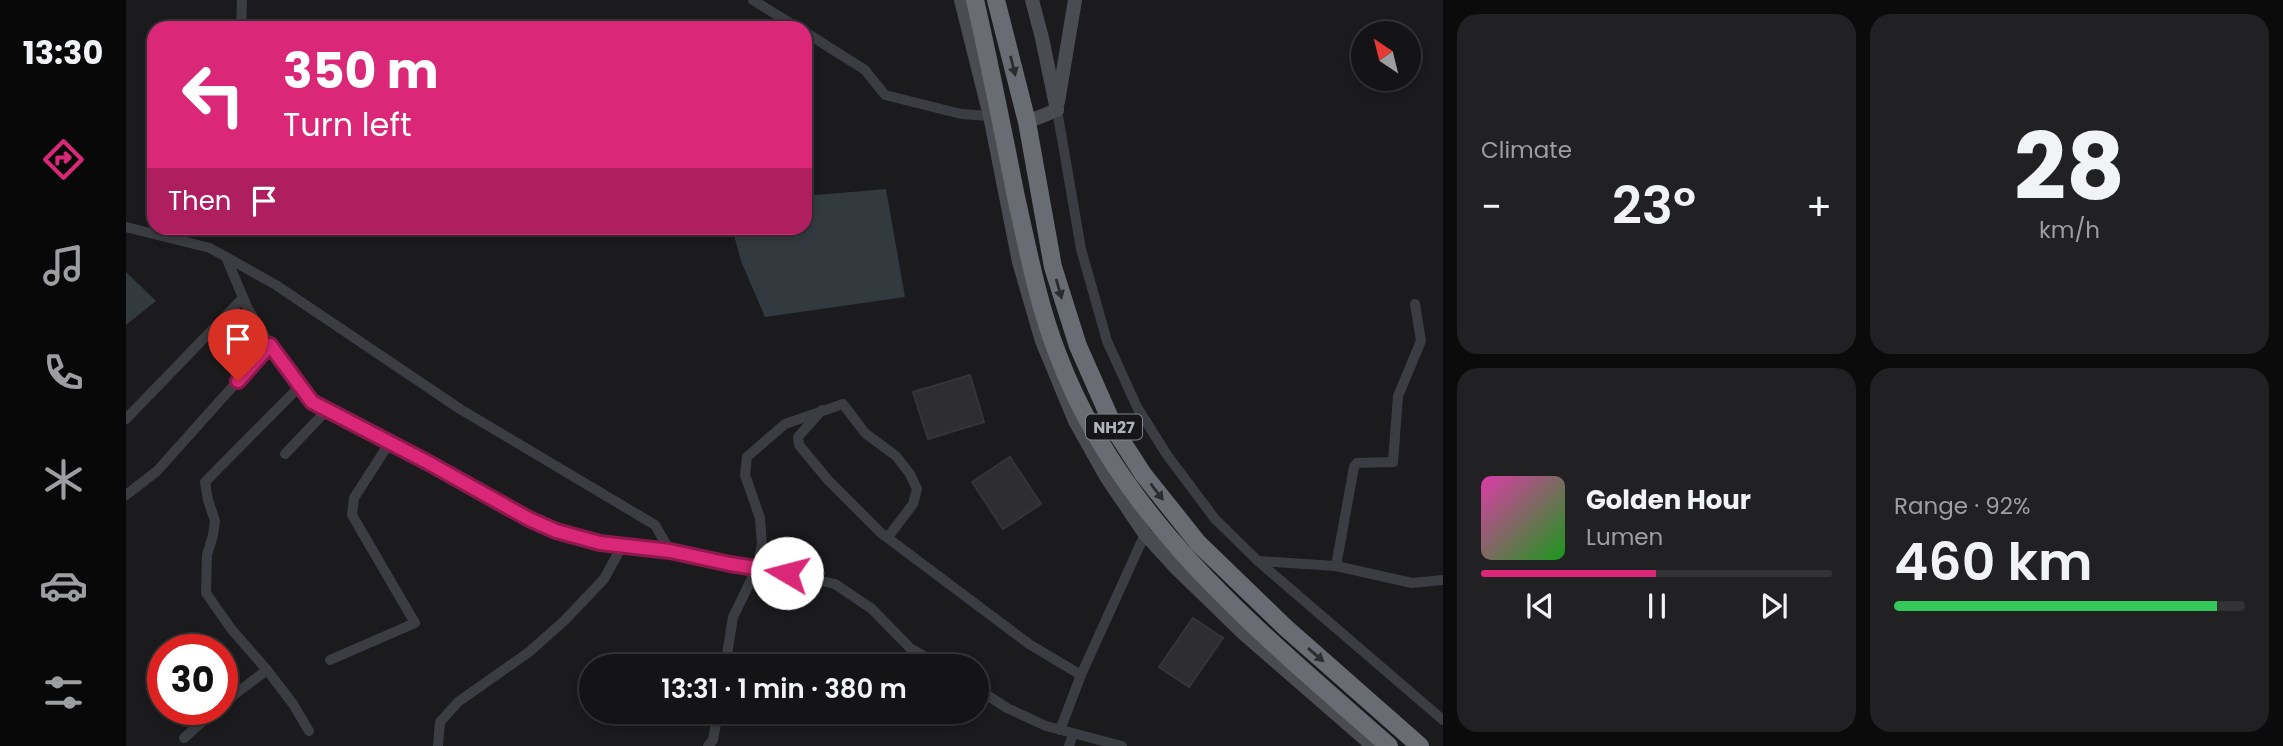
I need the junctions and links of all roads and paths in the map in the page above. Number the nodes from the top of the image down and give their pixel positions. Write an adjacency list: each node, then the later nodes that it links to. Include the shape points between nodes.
1 (242, 0): 8 (street)
2 (753, 0): 9 (street)
3 (961, 0): 12 (street)
4 (975, 0): 55 (highway, NH27, via 1045,318 1090,425 1143,508 1193,566)
5 (996, 0): 13 (highway, NH27, one-way to 13)
6 (1032, 0): 11 (street)
7 (1075, 0): 11 (street)
8 (241, 21)
9 (787, 21)
10 (812, 36): 12 (street, via 865,70 885,95 961,114)
11 (1057, 110): 13 (street); 32 (street, via 1081,249 1112,352 1137,407 1167,455 1215,519)
12 (990, 116): 28 (street, via 1019,262 1042,341 1075,421)
13 (1027, 122): 56 (highway, NH27, one-way to 56, via 1062,299 1116,432 1198,543)
14 (126, 227): 15 (street)
15 (147, 232)
16 (158, 235): 17 (street)
17 (226, 257): 18 (street); 31 (street, via 276,285 460,409 654,525)
18 (243, 298): 20 (street); 24 (street)
19 (1415, 304): 33 (street, via 1420,341 1398,396 1393,462 1357,463 1354,467)
20 (270, 345): 21 (street); 27 (street, via 157,471)
21 (300, 386): 22 (street, via 312,402); 39 (street, via 205,482 215,521 207,555 206,593)
22 (327, 410): 25 (street); 26 (street)
23 (822, 410): 29 (street, via 798,437 799,445); 29 (street, via 843,404 865,433 896,456 910,474 917,489 913,504); 34 (street, via 785,424 747,457 745,475 760,518 762,544)
24 (126, 419)
25 (390, 442): 30 (street, via 529,519 556,531); 38 (street, via 354,498 352,515 415,623)
26 (285, 454)
27 (126, 495)
28 (1145, 534): 40 (street); 54 (street, via 1243,633)
29 (888, 537): 40 (street, via 1029,644)
30 (622, 546): 31 (street); 50 (street, via 604,579 564,621 458,702 440,722)
31 (670, 551): 34 (street)
32 (1258, 561): 33 (street); 43 (street)
33 (1336, 566): 35 (street, via 1412,583)
34 (757, 568): 36 (street, via 733,617); 37 (street, via 835,584 872,609)
35 (1443, 580)
36 (727, 654)
37 (921, 654)
38 (330, 660)
39 (267, 670): 41 (street); 47 (street)
40 (1080, 675): 46 (street)
41 (238, 692)
42 (989, 696): 46 (street)
43 (1443, 720)
44 (716, 724): 51 (street)
45 (198, 725): 49 (street)
46 (1060, 730): 48 (street)
47 (309, 731)
48 (1073, 734): 52 (street); 53 (street)
49 (184, 738)
50 (438, 746)
51 (708, 746)
52 (1069, 746)
53 (1122, 746)
54 (1373, 746)
55 (1389, 746)
56 (1420, 746)

